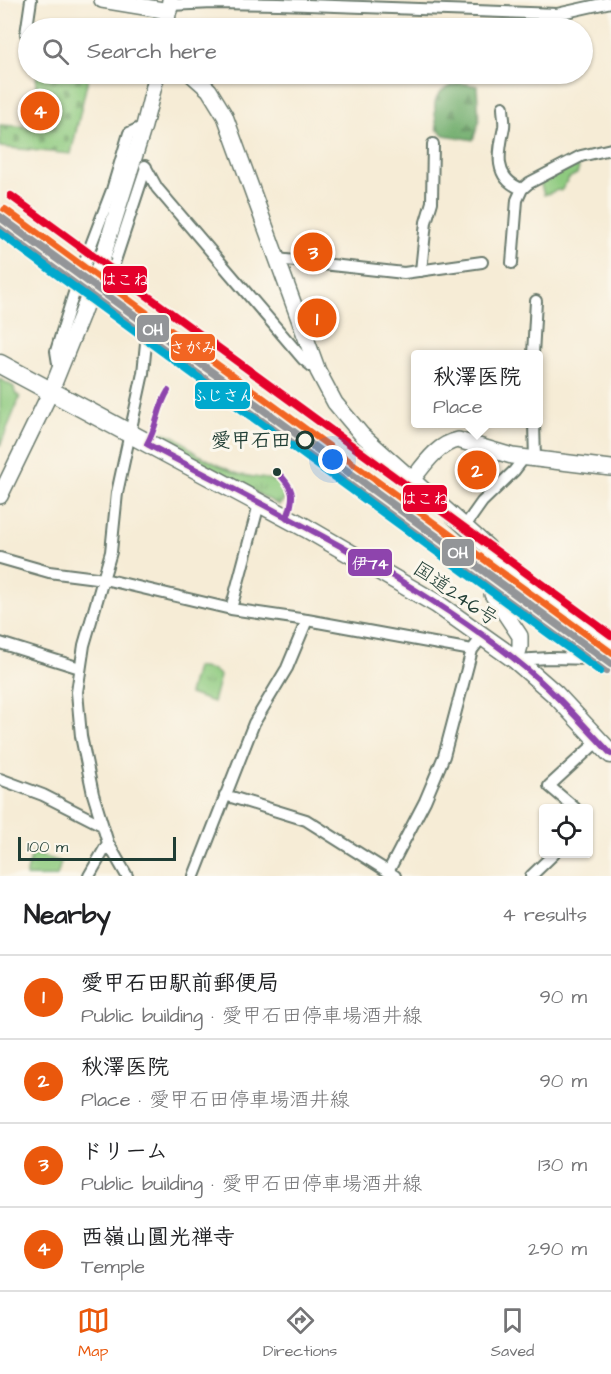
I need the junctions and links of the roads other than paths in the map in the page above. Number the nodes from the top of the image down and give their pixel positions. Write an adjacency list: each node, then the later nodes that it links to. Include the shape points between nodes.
1 (31, 0): 6 (street)
2 (102, 0): 5 (main road)
3 (316, 2): 4 (street, via 557,14); 5 (street)
4 (611, 3)
5 (170, 6)
6 (28, 18)
7 (154, 84): 10 (main road)
8 (202, 84): 16 (main road, via 225,116)
9 (503, 107): 15 (street, via 500,167 512,185)
10 (144, 126): 13 (main road); 14 (street, via 129,133 86,258 110,276)
11 (433, 144): 19 (street, via 436,155 432,202)
12 (611, 149): 15 (street, via 581,156)
13 (135, 154): 14 (street); 25 (main road, bridge, via 103,256)
14 (146, 167): 26 (street, via 157,188 303,359)
15 (522, 189): 18 (street, via 517,201)
16 (277, 259): 19 (street, via 404,273); 26 (main road)
17 (482, 262): 19 (street)
18 (512, 263)
19 (421, 271)
20 (74, 292): 25 (street, via 56,351)
21 (536, 301): 23 (street)
22 (146, 343): 29 (street)
23 (533, 350)
24 (0, 364): 27 (highway, 国道246号)
25 (60, 370): 27 (main road)
26 (318, 371): 32 (main road, via 348,420)
27 (51, 391): 29 (highway, 国道246号); 33 (main road)
28 (533, 428): 30 (street)
29 (129, 435): 34 (highway, 国道246号); 38 (street)
30 (530, 459): 31 (main road); 32 (main road, via 453,441 441,447); 35 (street, via 482,502)
31 (611, 468)
32 (412, 480): 35 (main road)
33 (0, 496)
34 (259, 504): 39 (street); 42 (highway, 国道246号, via 437,604)
35 (465, 526): 37 (main road, via 488,547)
36 (0, 558): 38 (street, via 50,572)
37 (492, 558): 43 (street); 45 (main road, via 494,600 520,636)
38 (104, 579): 39 (street); 46 (street)
39 (231, 609): 40 (street)
40 (307, 620): 42 (street); 49 (street, via 287,668 254,723)
41 (0, 643): 46 (street)
42 (477, 643): 45 (highway, 国道246号); 54 (street, via 444,756)
43 (611, 646)
44 (594, 659): 45 (street)
45 (516, 660): 47 (highway, 国道246号)
46 (80, 668): 51 (street, via 77,692 81,736)
47 (605, 747): 50 (street, via 549,786)
48 (0, 779): 51 (street, via 44,795)
49 (225, 795): 54 (street, via 306,820); 57 (street)
50 (570, 804)
51 (102, 825): 52 (street)
52 (108, 843): 55 (street); 56 (street)
53 (550, 858): 58 (street)
54 (392, 874)
55 (89, 876)
56 (127, 876)
57 (194, 876)
58 (531, 876)

